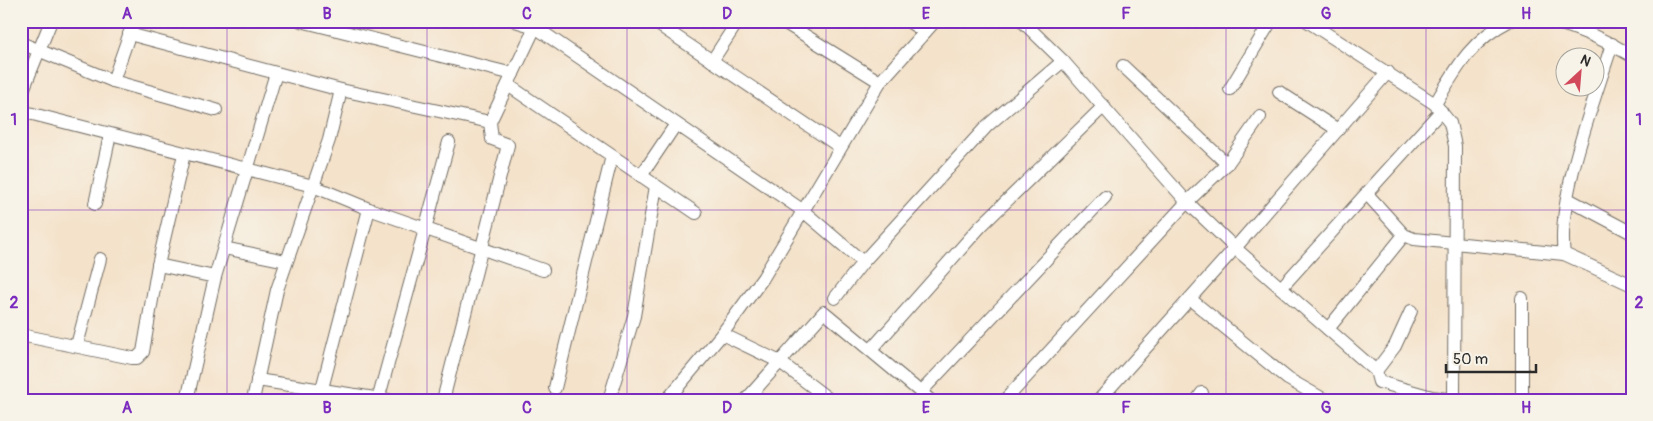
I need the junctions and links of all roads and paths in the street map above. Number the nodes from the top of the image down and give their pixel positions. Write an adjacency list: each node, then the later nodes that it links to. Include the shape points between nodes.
1 (51, 21): 21 (street)
2 (134, 21): 18 (street)
3 (301, 21): 28 (street)
4 (515, 21): 15 (street)
5 (653, 21): 24 (street)
6 (738, 21): 24 (street)
7 (782, 21): 30 (street)
8 (908, 21): 17 (street)
9 (935, 21): 17 (street)
10 (1022, 21): 23 (street)
11 (1271, 21): 31 (street)
12 (1509, 21): 36 (street, via 1490,30 1465,55)
13 (1551, 21): 16 (street)
14 (1313, 23): 26 (street)
15 (536, 24): 28 (street); 41 (street)
16 (1579, 25): 20 (street)
17 (925, 32): 30 (street)
18 (128, 34): 27 (street); 29 (street)
19 (21, 43): 21 (street)
20 (1612, 44): 22 (street); 55 (street, via 1578,154)
21 (39, 49): 29 (street); 34 (street)
22 (1632, 56)
23 (1062, 60): 35 (street); 71 (street, via 987,126)
24 (712, 61): 45 (street)
25 (1123, 66): 48 (street)
26 (1388, 72): 36 (street); 42 (street)
27 (276, 73): 32 (street); 49 (street)
28 (510, 80): 40 (street); 47 (street)
29 (114, 81): 37 (street)
30 (880, 82): 45 (street)
31 (1230, 89)
32 (341, 90): 40 (street); 51 (street)
33 (1279, 92): 42 (street)
34 (21, 95)
35 (1104, 106): 56 (street); 85 (street, via 980,227)
36 (1438, 107): 53 (street); 64 (street, via 1450,123 1455,146)
37 (216, 110)
38 (21, 111): 43 (street)
39 (1260, 117): 48 (street)
40 (490, 122): 66 (street, via 492,139 508,145)
41 (676, 124): 50 (street); 59 (street)
42 (1338, 130): 67 (street)
43 (110, 135): 46 (street); 57 (street)
44 (448, 142): 61 (street)
45 (840, 147): 59 (street)
46 (184, 154): 49 (street); 72 (street)
47 (612, 156): 50 (street); 89 (street)
48 (1227, 164): 56 (street)
49 (248, 168): 51 (street); 65 (street)
50 (641, 176): 52 (street)
51 (313, 186): 58 (street); 70 (street)
52 (656, 186): 60 (street); 98 (street, via 634,316)
53 (1367, 194): 63 (street); 76 (street)
54 (1105, 197): 91 (street)
55 (1568, 199): 62 (street); 68 (street, via 1562,234)
56 (1187, 202): 67 (street); 101 (street)
57 (95, 204)
58 (369, 209): 61 (street); 90 (street)
59 (802, 210): 71 (street); 82 (street, via 763,278)
60 (696, 213)
61 (425, 229): 66 (street); 93 (street)
62 (1632, 233)
63 (1404, 235): 64 (street); 81 (street)
64 (1454, 244): 68 (street); 103 (street)
65 (224, 248): 70 (street); 74 (street)
66 (482, 248): 73 (street); 97 (street)
67 (1235, 248): 76 (street); 79 (street)
68 (1564, 254): 75 (street)
69 (100, 259): 84 (street)
70 (286, 261): 88 (street)
71 (863, 262): 77 (street)
72 (158, 265): 74 (street); 84 (street, via 141,355 132,358)
73 (543, 270)
74 (215, 277): 95 (street)
75 (1632, 285)
76 (1281, 288): 81 (street)
77 (835, 298)
78 (1522, 298): 104 (street)
79 (1190, 299): 92 (street, via 1288,379); 102 (street)
80 (1411, 311): 87 (street, via 1395,346)
81 (1328, 329): 87 (street)
82 (722, 334): 86 (street); 99 (street)
83 (21, 335): 84 (street)
84 (77, 345)
85 (871, 350): 86 (street, via 824,312); 91 (street)
86 (780, 362): 94 (street); 100 (street)
87 (1376, 371): 103 (street, via 1379,382 1385,386)
88 (257, 380): 90 (street); 96 (street)
89 (554, 388)
90 (320, 394): 93 (street)
91 (926, 396)
92 (1318, 398)
93 (382, 399)
94 (826, 399)
95 (187, 400)
96 (253, 400)
97 (443, 400)
98 (609, 400)
99 (667, 400)
100 (746, 400)
101 (1005, 400)
102 (1099, 400)
103 (1454, 400)
104 (1522, 400)

